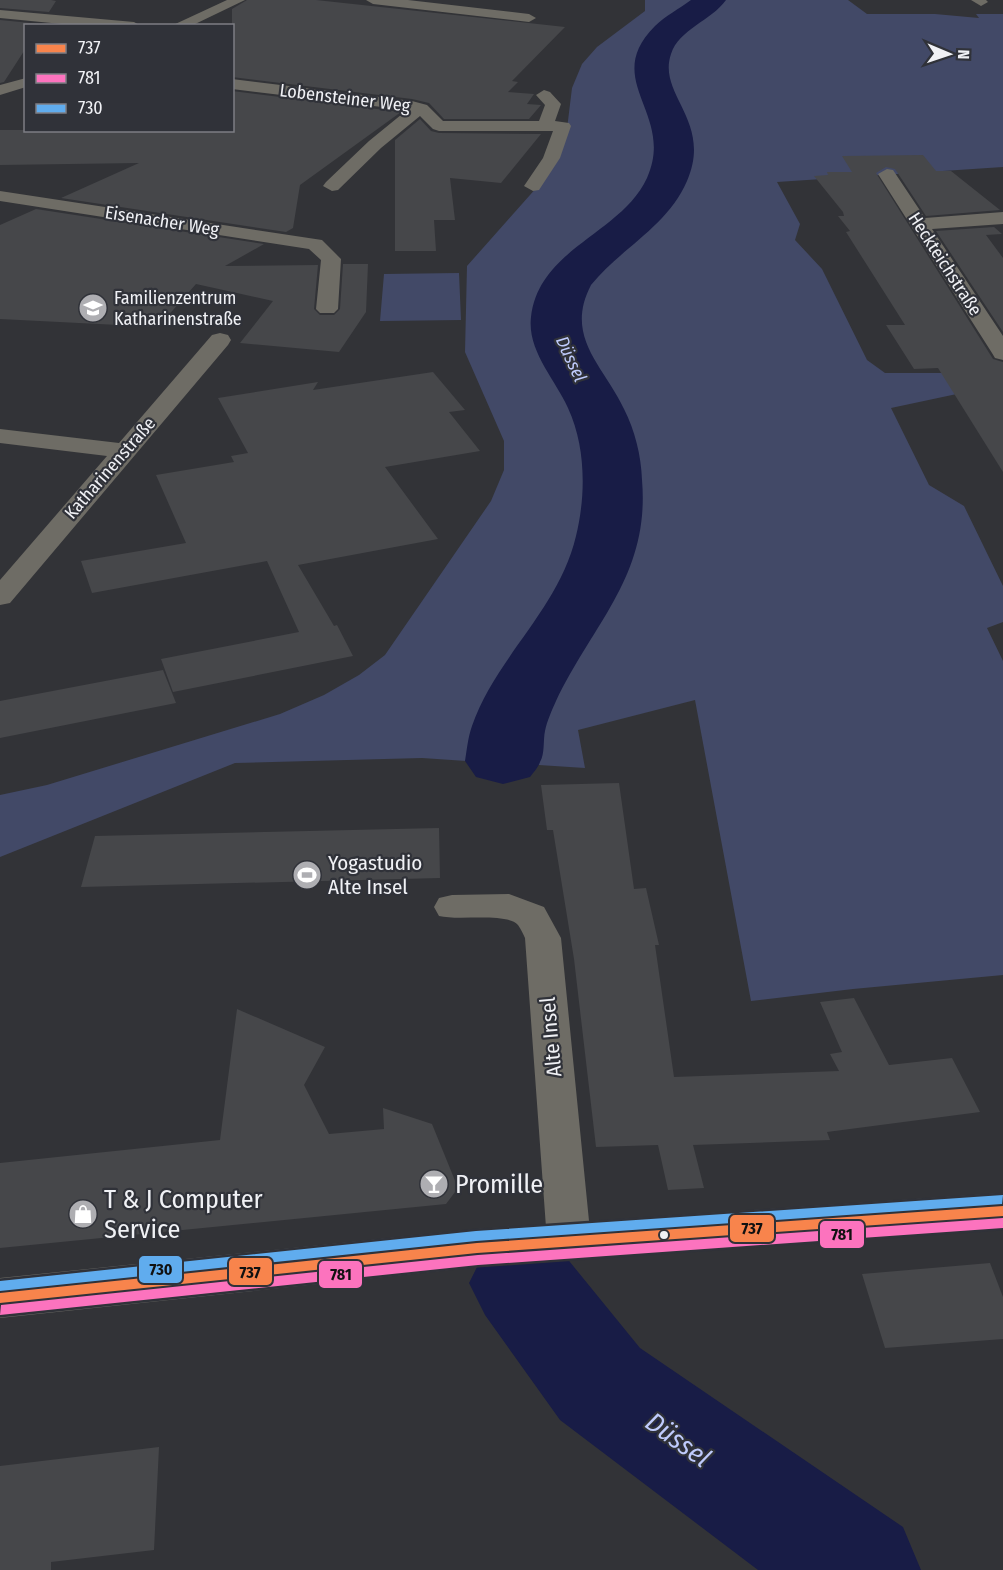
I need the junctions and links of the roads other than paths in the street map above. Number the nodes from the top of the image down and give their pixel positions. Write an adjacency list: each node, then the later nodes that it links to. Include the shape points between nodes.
1 (238, 0): 6 (street)
2 (373, 0): 4 (street)
3 (0, 14): 5 (street)
4 (529, 18)
5 (100, 23)
6 (183, 24)
7 (24, 83): 9 (street)
8 (234, 84): 11 (street, Lobensteiner Weg)
9 (0, 90)
10 (544, 95): 12 (street, via 553,104)
11 (427, 113): 12 (street, Lobensteiner Weg, via 439,126); 14 (street, via 390,129)
12 (545, 126): 15 (street, via 562,126 558,146)
13 (887, 174): 18 (street, Heckteichstraße)
14 (332, 186)
15 (533, 186)
16 (0, 196): 19 (street, Eisenacher Weg, via 305,242 322,249 331,259)
17 (1003, 218): 18 (street)
18 (919, 224): 21 (street, Heckteichstraße)
19 (327, 309)
20 (220, 340): 23 (street, Katharinenstraße)
21 (1003, 354)
22 (0, 436): 23 (street)
23 (124, 451): 24 (street, Katharinenstraße)
24 (0, 597)
25 (452, 907): 27 (street, Alte Insel, via 509,906 531,916 543,938)
26 (1003, 1211): 27 (main road)
27 (569, 1241): 28 (main road)
28 (0, 1298)

